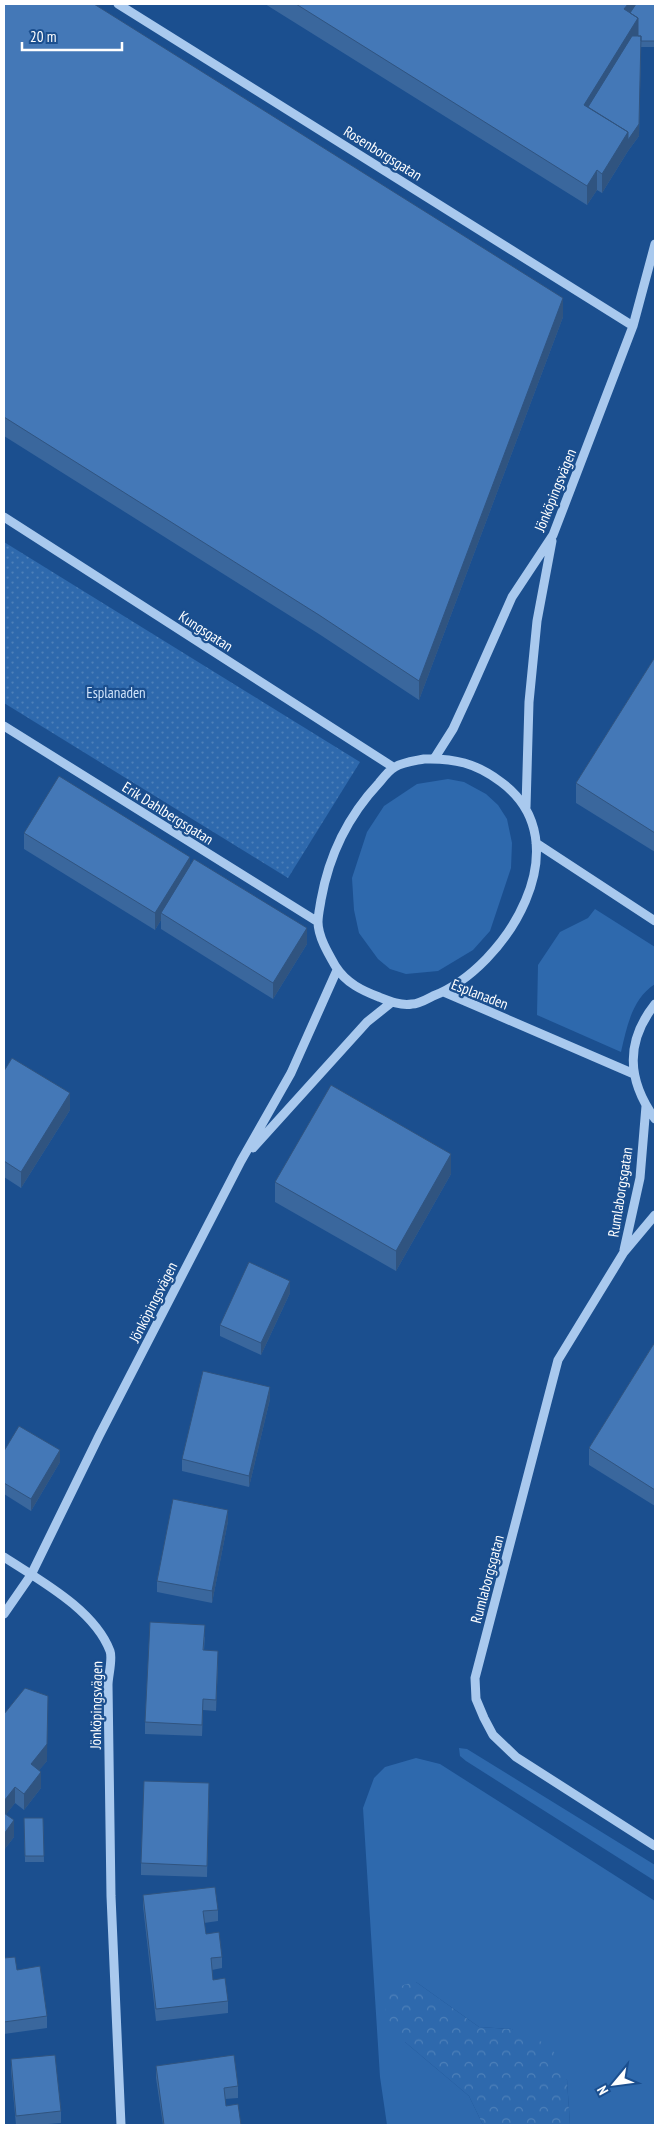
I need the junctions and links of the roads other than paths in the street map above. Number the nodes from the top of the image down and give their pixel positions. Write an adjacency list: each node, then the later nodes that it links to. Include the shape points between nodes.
1 (118, 4): 3 (street, Rosenborgsgatan)
2 (655, 244): 3 (street, Jönköpingsvägen)
3 (633, 326): 5 (street, Jönköpingsvägen)
4 (4, 517): 8 (street, Kungsgatan)
5 (553, 536): 7 (street, Jönköpingsvägen, via 512,597 453,729); 9 (street, via 537,621 529,702)
6 (4, 726): 11 (street, Erik Dahlbergsgatan)
7 (434, 759): 8 (street); 9 (street, via 463,762 486,771)
8 (393, 768): 11 (street, via 361,802 344,828 324,886)
9 (526, 807): 10 (street)
10 (536, 843): 12 (street); 14 (street, via 534,875 529,892 511,928 469,977)
11 (318, 922): 13 (street, Esplanaden)
12 (655, 922)
13 (338, 970): 15 (street, Esplanaden, via 360,989); 20 (street, Jönköpingsvägen, via 292,1072)
14 (444, 992): 15 (street, Esplanaden, via 412,1004); 17 (street, Esplanaden)
15 (392, 1002): 20 (street, Jönköpingsvägen, via 355,1035)
16 (655, 1004): 17 (street, via 643,1019 636,1039)
17 (634, 1074): 18 (street)
18 (646, 1106): 19 (street); 22 (street, Rumlaborgsgatan, via 640,1178)
19 (655, 1119)
20 (241, 1161): 24 (street, Jönköpingsvägen)
21 (655, 1215): 22 (street, Rumlaborgsgatan)
22 (624, 1252): 26 (street, Rumlaborgsgatan, via 558,1360 475,1678 476,1698 493,1735 516,1757)
23 (4, 1557): 24 (street)
24 (31, 1575): 25 (street); 27 (street, Jönköpingsvägen, via 80,1609 110,1652 111,1896)
25 (4, 1614)
26 (655, 1846)
27 (121, 2125)

